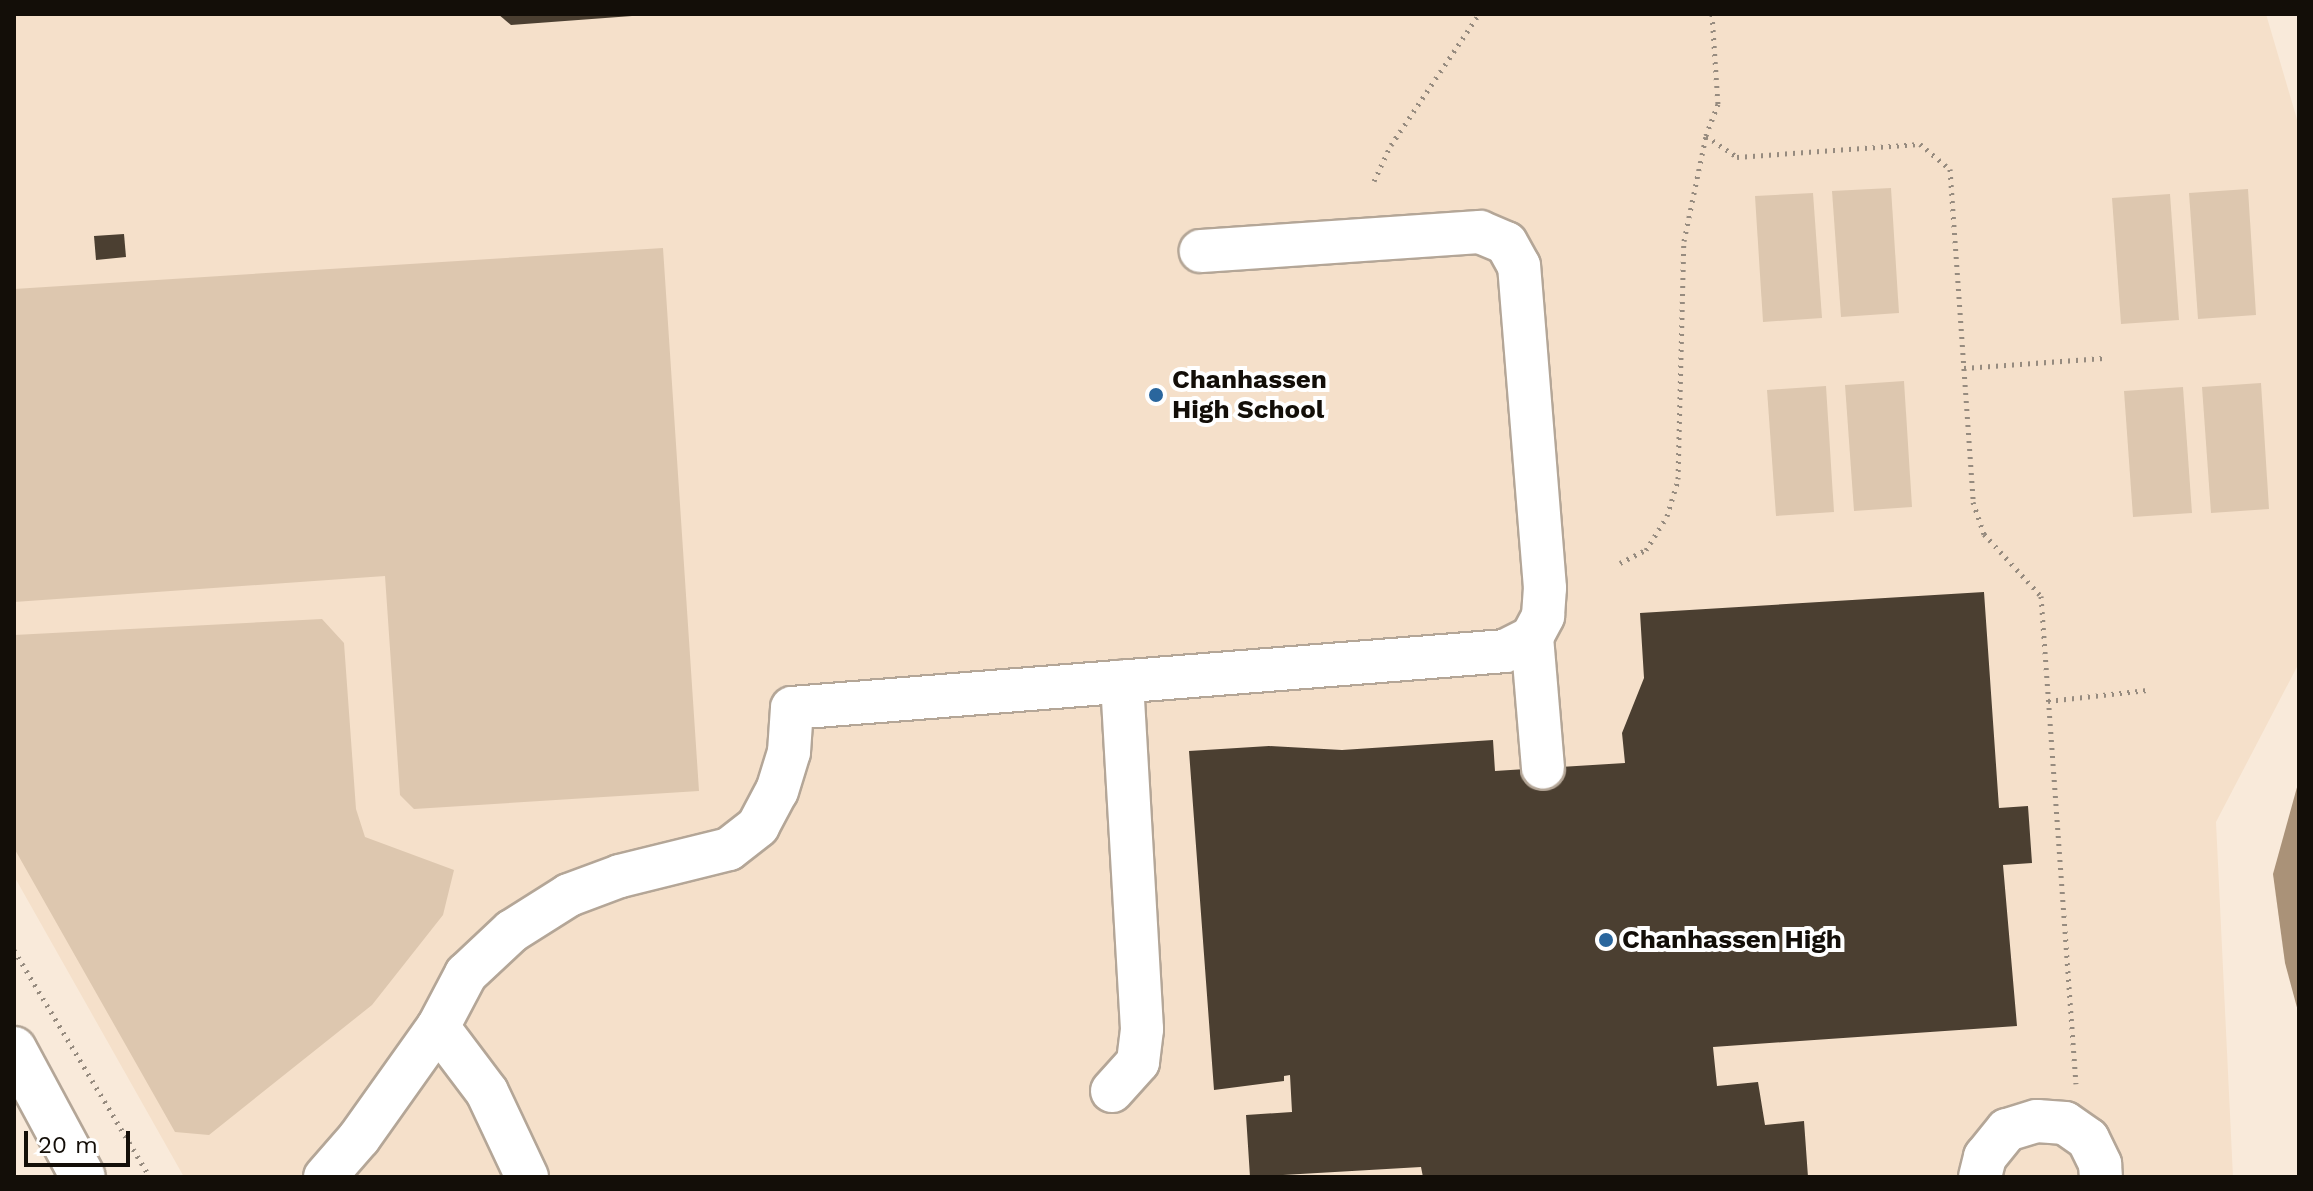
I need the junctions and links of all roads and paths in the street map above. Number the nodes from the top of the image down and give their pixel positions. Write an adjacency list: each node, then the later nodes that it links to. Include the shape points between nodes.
1 (1479, 14): 4 (path, via 1391,145)
2 (1712, 14): 3 (path, via 1718,104)
3 (1706, 136): 7 (path, via 1737,157 1920,144 1950,169); 8 (path, via 1684,241 1678,479 1667,516 1646,550)
4 (1374, 181)
5 (1201, 251): 9 (lane, via 1480,232 1506,243 1519,266 1545,588 1543,616)
6 (2104, 358): 7 (path)
7 (1964, 368): 12 (path, via 1973,502 1984,534 2041,596)
8 (1620, 563)
9 (1532, 637): 10 (lane, via 1505,651); 13 (lane)
10 (1122, 682): 15 (lane, via 792,708 789,752 777,791 758,826 729,849 620,876 569,895 512,931 466,974); 18 (lane, via 1142,1029 1138,1062)
11 (2147, 690): 12 (path)
12 (2048, 701): 17 (path)
13 (1543, 768)
14 (14, 950): 20 (path)
15 (438, 1027): 21 (lane); 22 (lane, via 487,1092)
16 (14, 1049): 19 (main road)
17 (2076, 1084)
18 (1112, 1091)
19 (83, 1177)
20 (150, 1177)
21 (325, 1177)
22 (527, 1177)
23 (1980, 1177): 24 (lane, via 1985,1157 2007,1130 2037,1121 2065,1123 2088,1139)
24 (2101, 1177)

